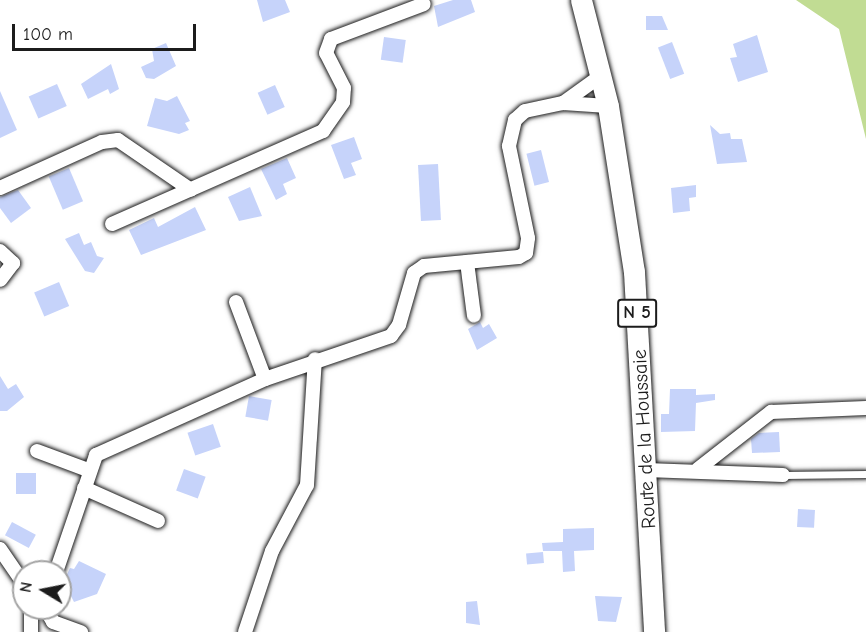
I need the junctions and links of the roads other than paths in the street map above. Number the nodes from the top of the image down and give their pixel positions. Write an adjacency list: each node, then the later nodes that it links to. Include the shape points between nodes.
1 (581, 0): 3 (main road, Route de la Houssaie / N 5)
2 (424, 4): 7 (street, via 332,39 326,53 344,88 343,102 323,131)
3 (602, 75): 4 (street); 5 (main road, Route de la Houssaie / N 5)
4 (563, 103): 5 (street); 10 (street, via 525,111 515,120 510,137 528,238 526,252 519,257)
5 (608, 106): 20 (main road, Route de la Houssaie / N 5, via 634,272)
6 (0, 188): 7 (street, via 102,142 118,140)
7 (191, 190): 8 (street)
8 (112, 224)
9 (0, 250): 11 (street, via 13,263)
10 (467, 262): 13 (street); 14 (street, via 418,269 399,325 391,336)
11 (0, 280)
12 (236, 302): 15 (street)
13 (474, 316)
14 (315, 359): 15 (street); 30 (street, via 307,485 272,551)
15 (265, 379): 19 (street, via 102,450)
16 (866, 408): 18 (street, via 771,412)
17 (38, 451): 19 (street)
18 (698, 469): 20 (street); 22 (street)
19 (87, 470): 23 (street)
20 (646, 470): 31 (main road, Route de la Houssaie / N 5)
21 (866, 474): 22 (lane)
22 (783, 476)
23 (84, 488): 24 (street); 26 (street)
24 (158, 521)
25 (0, 549): 27 (street)
26 (60, 560)
27 (12, 566)
28 (52, 620): 29 (street)
29 (81, 632)
30 (244, 632)
31 (654, 632)

